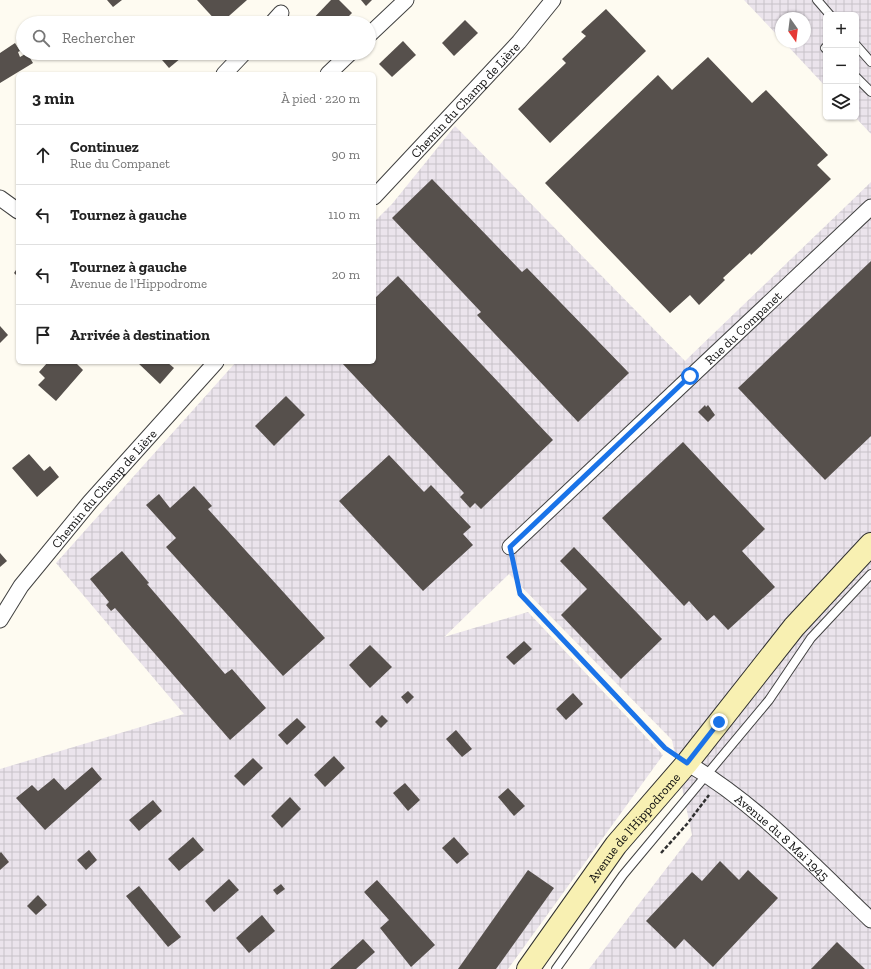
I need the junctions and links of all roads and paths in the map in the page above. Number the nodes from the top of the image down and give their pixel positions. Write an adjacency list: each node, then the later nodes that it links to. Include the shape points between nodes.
1 (406, 0): 5 (street)
2 (553, 0): 14 (street, Chemin du Champ de Lière, via 519,42)
3 (817, 0): 4 (lane)
4 (827, 12)
5 (376, 28)
6 (859, 48): 9 (lane)
7 (237, 60): 10 (street)
8 (343, 60): 11 (street)
9 (871, 62)
10 (226, 72)
11 (330, 72)
12 (859, 80): 13 (lane)
13 (871, 92)
14 (376, 195)
15 (0, 198): 17 (street)
16 (871, 207): 20 (street, Rue du Companet)
17 (16, 210)
18 (214, 364): 22 (street, Chemin du Champ de Lière, via 90,502 21,586)
19 (871, 544): 23 (main road, Avenue de l'Hippodrome, via 794,627)
20 (510, 547): 23 (path, via 520,594 665,748)
21 (871, 574): 24 (lane, Avenue de l'Hippodrome, via 811,638 769,700)
22 (0, 620)
23 (687, 763): 24 (street, Avenue du 8 Mai 1945); 26 (main road, Avenue de l'Hippodrome, via 616,845)
24 (706, 775): 25 (street, Avenue du 8 Mai 1945, via 757,812); 27 (lane, Avenue de l'Hippodrome, via 623,875)
25 (871, 920)
26 (528, 969)
27 (556, 969)

